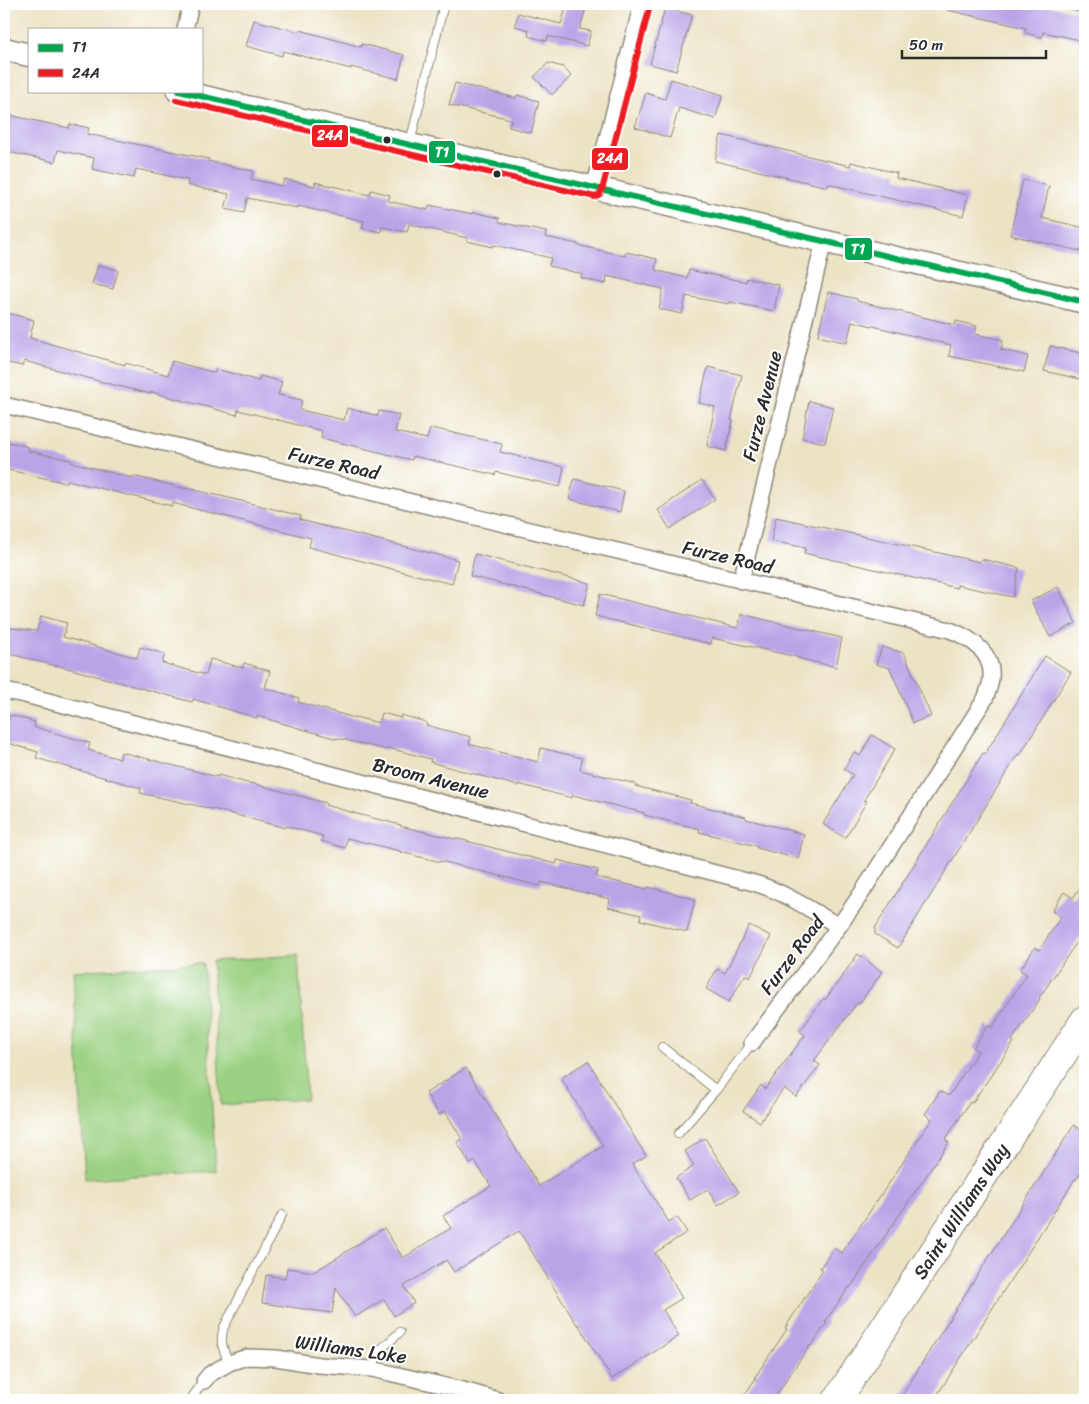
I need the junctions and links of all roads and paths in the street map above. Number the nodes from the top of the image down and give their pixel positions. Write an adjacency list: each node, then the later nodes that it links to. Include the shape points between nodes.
1 (191, 4): 4 (street)
2 (444, 4): 8 (lane)
3 (642, 4): 9 (street)
4 (185, 28)
5 (4, 49): 6 (street)
6 (28, 55)
7 (182, 92): 8 (street)
8 (410, 145): 9 (street)
9 (594, 188): 10 (street)
10 (824, 241): 11 (street); 13 (street, Furze Avenue)
11 (1085, 302)
12 (4, 405): 13 (street, Furze Road)
13 (741, 581): 15 (street, Furze Road, via 950,630 978,645 991,670 985,699)
14 (4, 691): 15 (street, Broom Avenue, via 754,883)
15 (839, 926): 17 (street, Furze Road)
16 (1084, 1026): 29 (highway, Saint Williams Way)
17 (752, 1043): 19 (lane)
18 (662, 1046): 19 (lane)
19 (716, 1090): 20 (lane)
20 (678, 1134)
21 (282, 1215): 23 (lane, via 224,1327 222,1348)
22 (400, 1332): 24 (lane, via 379,1351)
23 (229, 1363): 24 (street, Williams Loke, via 247,1357 276,1358); 25 (street, Williams Loke)
24 (372, 1369): 26 (street, Williams Loke)
25 (204, 1381): 27 (lane)
26 (462, 1395): 28 (street, Williams Loke)
27 (190, 1400)
28 (498, 1400)
29 (837, 1400)

